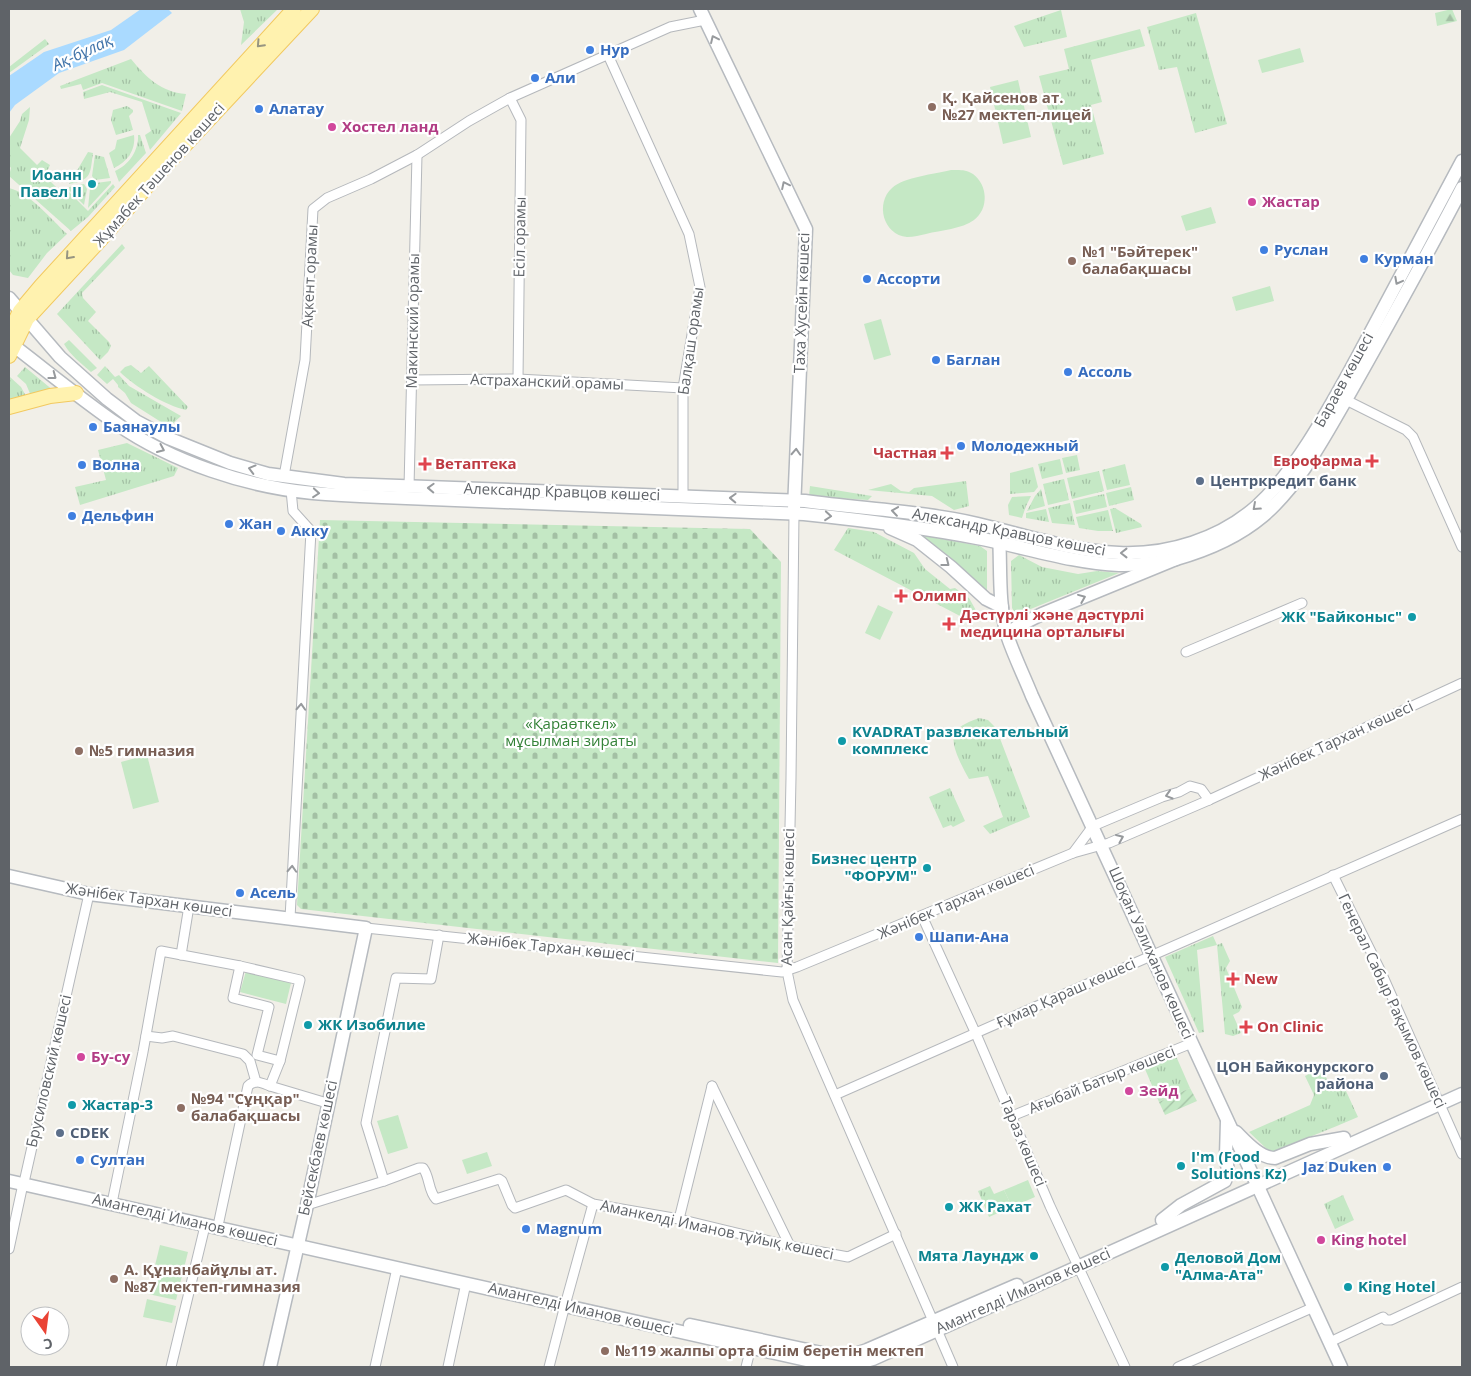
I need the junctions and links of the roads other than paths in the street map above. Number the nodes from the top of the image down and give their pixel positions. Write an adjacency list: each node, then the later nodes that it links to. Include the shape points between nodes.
1 (294, 9): 12 (main road, Жұмабек Тәшенов көшесі, one-way to 12, via 229,78)
2 (312, 9): 12 (main road, Жұмабек Тәшенов көшесі, via 101,239)
3 (703, 14): 4 (street); 24 (main road, Таха Хусейн көшесі, one-way to 3, via 806,229)
4 (608, 55): 5 (street); 16 (street, Балқаш орамы, via 689,234 700,287)
5 (510, 98): 6 (street, Ақкент орамы); 14 (street, Есіл орамы, via 522,120)
6 (417, 154): 15 (street, Макинский орамы); 20 (street, Ақкент орамы, via 327,198 314,209 305,360)
7 (1462, 157): 8 (main road, Бараев көшесі)
8 (1459, 166): 10 (main road, Бараев көшесі)
9 (1462, 188): 10 (main road, Бараев көшесі)
10 (1437, 223): 18 (main road, Бараев көшесі)
11 (9, 298): 12 (main road, Александр Кравцов көшесі)
12 (23, 315): 13 (main road, Жұмабек Тәшенов көшесі); 20 (main road, Александр Кравцов көшесі, one-way to 12, via 230,464 136,421 60,357)
13 (10, 344): 17 (main road, Александр Кравцов көшесі, one-way to 17)
14 (518, 379): 15 (street, Астраханский орамы); 16 (street, Астраханский орамы)
15 (412, 380): 21 (street, Макинский орамы)
16 (683, 388): 23 (street, Балқаш орамы)
17 (76, 393): 19 (main road); 22 (main road, Александр Кравцов көшесі, one-way to 22, via 118,425 154,446 231,477)
18 (1341, 397): 29 (street, via 1406,430 1412,437); 30 (main road, Бараев көшесі, via 1320,432 1258,505 1229,526)
19 (9, 407)
20 (284, 476): 21 (main road, Александр Кравцов көшесі, via 344,484)
21 (409, 487): 23 (main road, Александр Кравцов көшесі, one-way to 21)
22 (291, 490): 25 (main road, Александр Кравцов көшесі, one-way to 25, via 382,497); 46 (street, one-way to 22, via 311,531 293,511)
23 (683, 496): 24 (main road, Александр Кравцов көшесі, one-way to 23)
24 (794, 500): 25 (main road, Таха Хусейн көшесі); 27 (main road, Александр Кравцов көшесі, one-way to 24, via 907,512)
25 (794, 514): 26 (main road, Александр Кравцов көшесі, one-way to 26); 52 (street, Асан Қайғы көшесі, via 792,778)
26 (874, 521): 28 (main road, Александр Кравцов көшесі); 32 (main road, one-way to 32, via 917,540 986,599)
27 (998, 530): 28 (main road, Шоқан Уәлиханов көшесі); 30 (main road, Александр Кравцов көшесі, one-way to 27, via 1094,551)
28 (999, 543): 30 (main road, Александр Кравцов көшесі, via 1094,563 1121,565 1144,564); 32 (main road, Шоқан Уәлиханов көшесі)
29 (1462, 547)
30 (1174, 554): 33 (main road, one-way to 30, via 1042,614)
31 (1302, 603): 34 (street)
32 (1002, 607): 33 (main road, Шоқан Уәлиханов көшесі)
33 (1007, 634): 38 (main road, Шоқан Уәлиханов көшесі, via 1032,696)
34 (1186, 652)
35 (1462, 683): 36 (street, Жәнібек Тархан көшесі)
36 (1209, 800): 38 (street, one-way to 38, via 1201,789 1190,786); 39 (street, Жәнібек Тархан көшесі, one-way to 36)
37 (1462, 819): 41 (street, Ғұмар Қараш көшесі)
38 (1093, 826): 39 (main road, Шоқан Уәлиханов көшесі); 40 (street)
39 (1102, 845): 40 (street, Жәнібек Тархан көшесі); 49 (main road, Шоқан Уәлиханов көшесі)
40 (1073, 853): 45 (street, Жәнібек Тархан көшесі)
41 (1333, 875): 49 (street, Ғұмар Қараш көшесі); 62 (street, Генерал Сабыр Рақымов көшесі, via 1381,972)
42 (9, 876): 43 (main road, Жәнібек Тархан көшесі)
43 (89, 894): 44 (main road, Жәнібек Тархан көшесі); 71 (street, Брусиловский көшесі)
44 (189, 906): 46 (main road, Жәнібек Тархан көшесі); 50 (street)
45 (922, 916): 52 (street, Жәнібек Тархан көшесі); 53 (street, Тараз көшесі)
46 (290, 918): 47 (main road, Жәнібек Тархан көшесі)
47 (366, 928): 48 (street, Жәнібек Тархан көшесі); 63 (main road, Бейсекбаев көшесі)
48 (438, 935): 52 (street, Жәнібек Тархан көшесі); 69 (street, via 431,979 396,978 366,1122)
49 (1152, 955): 53 (street, Ғұмар Қараш көшесі); 55 (main road, Шоқан Уәлиханов көшесі)
50 (181, 956): 51 (street); 54 (street, via 161,952)
51 (240, 966): 56 (street, via 233,998 269,1007 257,1055); 56 (street, via 300,980)
52 (786, 971): 61 (street, Асан Қайғы көшесі, via 793,1000)
53 (976, 1034): 61 (street, Ғұмар Қараш көшесі); 64 (street, Тараз көшесі)
54 (146, 1036): 57 (street, via 173,1036 243,1054 250,1061); 73 (street)
55 (1192, 1043): 64 (street, Ағыбай Батыр көшесі); 65 (main road, Шоқан Уәлиханов көшесі)
56 (280, 1061): 58 (street)
57 (256, 1082): 58 (street); 78 (street, via 248,1086)
58 (270, 1086): 63 (street)
59 (1462, 1086): 62 (main road, Амангелді Иманов көшесі)
60 (1462, 1094): 62 (main road, Амангелді Иманов көшесі)
61 (835, 1095): 80 (street, Асан Қайғы көшесі)
62 (1438, 1101): 66 (main road, Амангелді Иманов көшесі); 67 (street, Генерал Сабыр Рақымов көшесі); 72 (main road, Амангелді Иманов көшесі)
63 (327, 1103): 75 (main road, Бейсекбаев көшесі)
64 (1012, 1116): 84 (street, Тараз көшесі)
65 (1229, 1123): 66 (main road, via 1269,1158 1310,1144); 72 (main road, Шоқан Уәлиханов көшесі); 77 (main road, via 1225,1180)
66 (1344, 1138): 72 (main road, Амангелді Иманов көшесі)
67 (1462, 1154)
68 (9, 1174): 71 (main road, Амангелді Иманов көшесі)
69 (384, 1180): 74 (street, Аманкелді Иманов тұйық көшесі, via 423,1168 436,1199 497,1178 502,1181 515,1208 566,1190); 75 (street)
70 (9, 1181): 71 (main road, Амангелді Иманов көшесі)
71 (24, 1181): 73 (main road, Амангелді Иманов көшесі); 79 (main road, Амангелді Иманов көшесі); 83 (street, Брусиловский көшесі)
72 (1256, 1182): 77 (main road, Амангелді Иманов көшесі); 84 (main road, Амангелді Иманов көшесі); 89 (main road, Шоқан Уәлиханов көшесі)
73 (113, 1198): 78 (main road, Амангелді Иманов көшесі)
74 (593, 1204): 76 (street, Аманкелді Иманов тұйық көшесі); 88 (street)
75 (306, 1205): 81 (main road, Бейсекбаев көшесі)
76 (679, 1219): 82 (street, Аманкелді Иманов тұйық көшесі); 82 (street, via 712,1086)
77 (1162, 1220): 84 (main road, Амангелді Иманов көшесі)
78 (219, 1221): 81 (main road, Амангелді Иманов көшесі)
79 (205, 1226): 81 (main road, Амангелді Иманов көшесі); 94 (street)
80 (896, 1234): 82 (street, Аманкелді Иманов тұйық көшесі, via 848,1257); 90 (street, Асан Қайғы көшесі)
81 (297, 1242): 85 (main road, Амангелді Иманов көшесі); 88 (main road, Амангелді Иманов көшесі); 95 (main road, Бейсекбаев көшесі)
82 (790, 1246)
83 (9, 1249)
84 (1076, 1263): 90 (main road, Амангелді Иманов көшесі); 102 (street, Тараз көшесі)
85 (397, 1268): 86 (main road, Амангелді Иманов көшесі); 96 (street)
86 (466, 1283): 88 (main road, Амангелді Иманов көшесі); 97 (street)
87 (1462, 1287): 91 (street, via 1391,1320 1383,1317)
88 (566, 1302): 92 (main road, Амангелді Иманов көшесі); 93 (main road, Амангелді Иманов көшесі, via 831,1355); 98 (street)
89 (1314, 1307): 91 (main road, Шоқан Уәлиханов көшесі); 103 (street)
90 (935, 1326): 93 (main road, Амангелді Иманов көшесі, via 873,1360); 101 (street, Асан Қайғы көшесі)
91 (1330, 1342): 104 (main road, Шоқан Уәлиханов көшесі)
92 (754, 1348): 93 (main road, Амангелді Иманов көшесі, via 833,1366); 99 (street); 100 (main road)
93 (849, 1363)
94 (171, 1367)
95 (270, 1367)
96 (375, 1367)
97 (448, 1367)
98 (549, 1367)
99 (746, 1367)
100 (817, 1367)
101 (953, 1367)
102 (1124, 1367)
103 (1178, 1367)
104 (1341, 1367)

